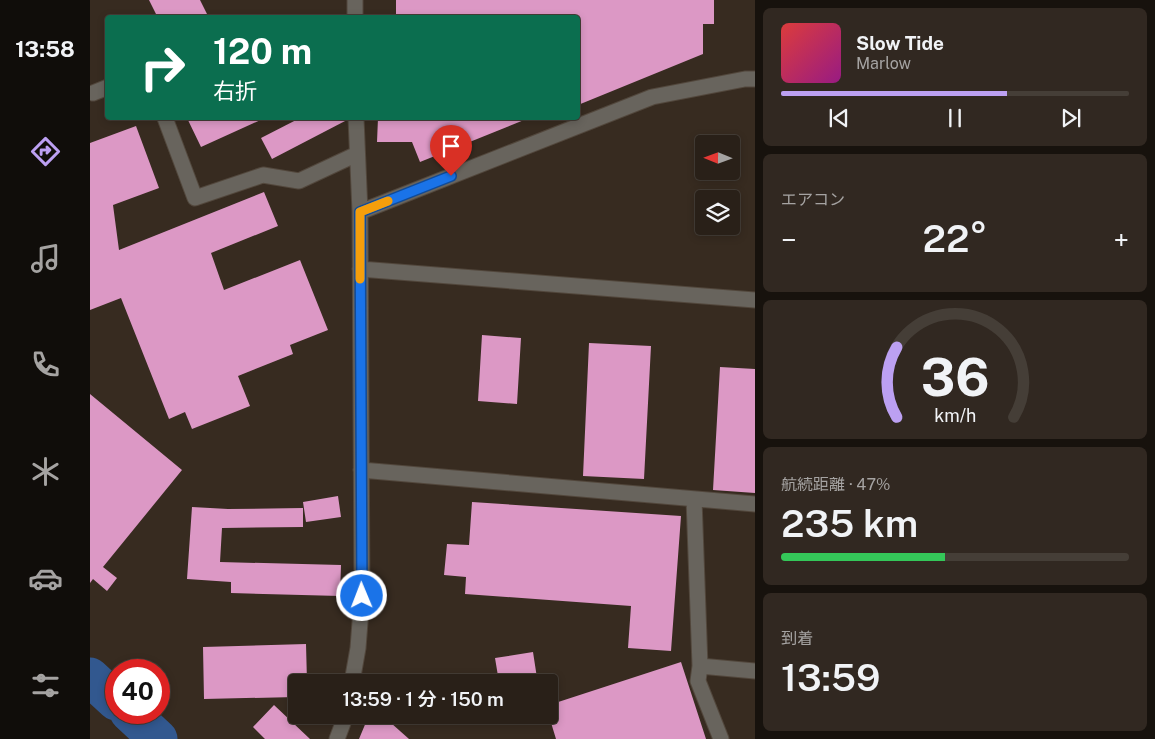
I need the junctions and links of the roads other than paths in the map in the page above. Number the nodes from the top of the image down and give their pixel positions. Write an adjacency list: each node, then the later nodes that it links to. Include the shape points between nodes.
1 (355, 0): 2 (street)
2 (355, 15)
3 (755, 79): 9 (street, via 652,97)
4 (105, 88): 5 (street)
5 (93, 93)
6 (166, 120): 8 (street, via 195,198 263,175 299,181)
7 (356, 120): 8 (street)
8 (357, 154): 9 (street)
9 (360, 212): 10 (street)
10 (360, 269): 11 (street); 12 (street)
11 (755, 300)
12 (361, 470): 13 (street); 17 (street, via 362,596)
13 (694, 499): 14 (street); 15 (street)
14 (755, 504)
15 (700, 666): 16 (street); 20 (street, via 698,681)
16 (755, 672)
17 (353, 674)
18 (343, 724): 19 (street)
19 (337, 739)
20 (721, 739)

